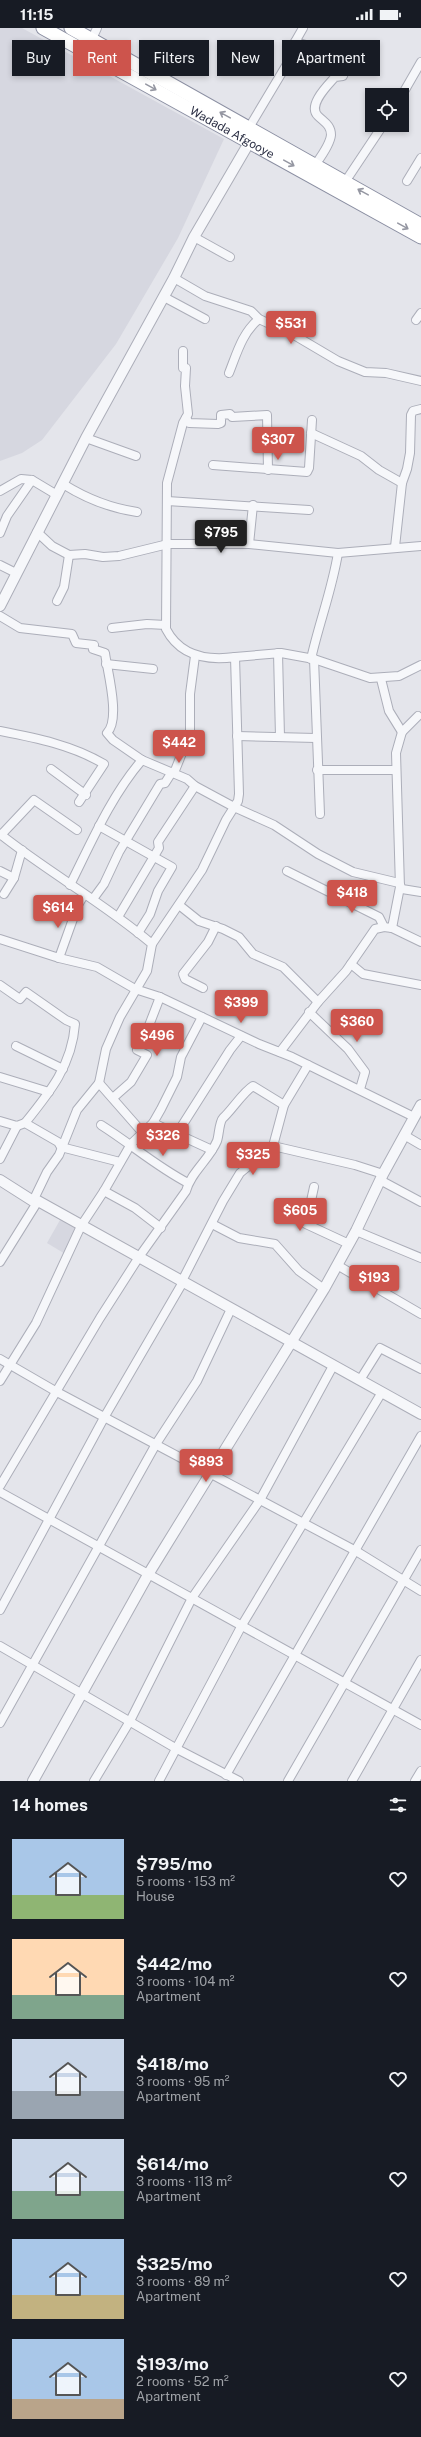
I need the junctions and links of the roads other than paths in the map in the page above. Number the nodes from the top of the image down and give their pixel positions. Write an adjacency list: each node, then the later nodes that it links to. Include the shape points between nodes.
1 (43, 28): 11 (highway, Wadada Afgooye, one-way to 11)
2 (71, 28): 4 (highway, Wadada Afgooye)
3 (302, 28): 5 (street)
4 (94, 34): 11 (highway, Wadada Afgooye, one-way to 4)
5 (296, 40)
6 (421, 62): 9 (street)
7 (282, 73): 11 (street, via 253,123)
8 (343, 76): 13 (street, via 335,77 320,93 315,108 316,115 330,128 331,136)
9 (406, 88)
10 (378, 132): 15 (street)
11 (249, 135): 13 (highway, Wadada Afgooye); 17 (highway, Wadada Afgooye, one-way to 17); 18 (street)
12 (421, 158): 14 (street)
13 (315, 165): 15 (highway, Wadada Afgooye)
14 (407, 181)
15 (345, 182): 16 (highway, Wadada Afgooye, one-way to 15)
16 (421, 225)
17 (421, 236)
18 (194, 237): 19 (street); 20 (street)
19 (230, 257)
20 (174, 278): 21 (street); 24 (street, via 205,296 250,311)
21 (164, 297): 23 (street); 33 (street)
22 (421, 313): 25 (street)
23 (205, 319)
24 (259, 319): 27 (street, via 240,344); 28 (street, via 294,335 338,361 365,372 386,373)
25 (416, 320)
26 (183, 351): 30 (street, via 183,368 186,368)
27 (229, 373)
28 (421, 381)
29 (421, 409): 38 (street, via 413,411 411,415 408,470)
30 (186, 418): 36 (street, via 189,423 218,424 221,423 221,415 267,415); 42 (street, via 167,483)
31 (312, 420): 32 (street)
32 (311, 433): 36 (street, via 307,472); 38 (street, via 361,456 379,470)
33 (86, 438): 34 (street); 39 (street)
34 (136, 456)
35 (213, 465): 36 (street)
36 (268, 470)
37 (32, 480): 40 (street, via 21,479); 41 (street); 47 (street, via 7,516)
38 (402, 482): 51 (street)
39 (63, 484): 41 (street); 45 (street, via 84,497 107,506)
40 (0, 491)
41 (57, 495): 46 (street)
42 (167, 501): 43 (street); 48 (street)
43 (253, 505): 44 (street); 49 (street)
44 (310, 510)
45 (137, 512)
46 (37, 532): 53 (street, via 52,546); 55 (street)
47 (0, 533)
48 (168, 544): 49 (street); 53 (street, via 119,556); 59 (street)
49 (249, 544): 52 (street)
50 (421, 546): 51 (street)
51 (395, 547): 52 (street)
52 (338, 553): 64 (street, via 333,584 321,617)
53 (69, 555): 56 (street, via 64,587)
54 (0, 565): 55 (street)
55 (16, 573): 57 (street)
56 (57, 601)
57 (0, 606)
58 (0, 616): 65 (street, via 20,628 72,634 76,643 94,645 93,649 105,653)
59 (166, 625): 60 (street, via 147,624); 62 (street, via 171,638 179,648)
60 (112, 628)
61 (278, 653): 63 (street); 64 (street); 73 (street)
62 (195, 656): 63 (street, via 214,660); 79 (street, via 190,694 190,734)
63 (235, 657): 72 (street)
64 (312, 659): 68 (street, via 358,676); 74 (street)
65 (106, 664): 67 (street); 75 (street, via 111,678 113,714 107,733)
66 (421, 665): 68 (street, via 399,676)
67 (153, 669)
68 (381, 679): 71 (street, via 389,711)
69 (418, 716): 71 (street)
70 (0, 731): 81 (street, via 34,736 67,747 104,764)
71 (402, 732): 78 (street, via 397,746)
72 (237, 736): 73 (street); 83 (street, via 238,794)
73 (280, 737): 74 (street)
74 (316, 738): 77 (street)
75 (142, 760): 79 (street); 85 (street, via 133,770)
76 (51, 769): 81 (street)
77 (317, 770): 78 (street); 84 (street)
78 (396, 770): 94 (street)
79 (173, 772): 80 (street); 88 (street, via 160,784)
80 (195, 786): 83 (street); 90 (street, via 163,832)
81 (86, 795): 82 (street)
82 (79, 802)
83 (234, 807): 94 (street, via 274,825 318,854 353,872); 100 (street, via 202,870)
84 (320, 814)
85 (99, 826): 88 (street); 95 (street)
86 (77, 830): 87 (street, via 34,800)
87 (1, 834): 89 (street)
88 (126, 843): 90 (street); 99 (street)
89 (22, 850): 93 (street); 95 (street)
90 (154, 856): 101 (street); 104 (street, via 172,867)
91 (0, 871): 93 (street)
92 (287, 871): 103 (street, via 378,917)
93 (14, 878): 97 (street)
94 (399, 883): 96 (street, via 402,889); 103 (street)
95 (70, 885): 98 (street)
96 (421, 892)
97 (4, 894)
98 (84, 894): 99 (street); 108 (street)
99 (92, 899): 101 (street)
100 (179, 905): 102 (street, via 199,921); 107 (street)
101 (118, 917): 104 (street)
102 (216, 926): 112 (street, via 208,942 183,974 185,979); 115 (street, via 239,938 253,954 284,967)
103 (388, 927): 106 (street); 109 (street, via 375,929)
104 (138, 933): 107 (street)
105 (0, 939): 108 (street)
106 (421, 942)
107 (152, 944): 113 (street, via 147,971)
108 (59, 958): 113 (street, via 97,967)
109 (351, 964): 111 (street, via 364,974); 115 (street)
110 (0, 985): 122 (street, via 20,999 26,992 75,1024 74,1042)
111 (421, 985)
112 (203, 988)
113 (135, 989): 114 (street); 124 (street, via 106,1049)
114 (160, 997): 117 (street); 127 (street, via 137,1050 147,1055 131,1082)
115 (318, 1002): 116 (street)
116 (310, 1012): 120 (street); 125 (street, via 348,1048 365,1072)
117 (202, 1017): 118 (street); 132 (street, via 181,1057 177,1077)
118 (242, 1036): 120 (street); 137 (street, via 230,1050)
119 (16, 1046): 122 (street)
120 (280, 1052): 121 (street)
121 (308, 1065): 125 (street); 128 (street)
122 (63, 1069): 126 (street)
123 (0, 1077): 126 (street)
124 (99, 1083): 127 (street); 142 (street, via 77,1110)
125 (360, 1089): 130 (street)
126 (49, 1092): 133 (street)
127 (114, 1097): 136 (street)
128 (284, 1105): 140 (street); 143 (street, via 253,1086 222,1119)
129 (421, 1105): 130 (street)
130 (414, 1117): 138 (street)
131 (0, 1121): 135 (street)
132 (153, 1122): 136 (street); 137 (street)
133 (25, 1123): 135 (street); 142 (street, via 58,1142)
134 (102, 1125): 139 (street)
135 (17, 1126): 144 (street)
136 (142, 1132): 139 (street)
137 (178, 1132): 143 (street)
138 (404, 1135): 141 (street); 146 (street)
139 (131, 1144): 145 (street); 148 (street, via 162,1169)
140 (273, 1146): 146 (street, via 355,1165); 153 (street, via 241,1171)
141 (421, 1146)
142 (60, 1147): 145 (street); 151 (street, via 59,1155)
143 (212, 1150): 148 (street)
144 (0, 1159)
145 (120, 1162): 150 (street)
146 (381, 1177): 152 (street); 156 (street)
147 (0, 1180): 151 (street)
148 (188, 1183): 155 (street, via 186,1191)
149 (314, 1187): 157 (street, via 306,1224)
150 (104, 1191): 154 (street); 155 (street, via 135,1208)
151 (35, 1201): 154 (street); 160 (street)
152 (421, 1202)
153 (212, 1224): 162 (street); 163 (street, via 239,1238 274,1244 299,1271)
154 (81, 1226): 158 (street); 168 (street, via 36,1323)
155 (161, 1228): 158 (street)
156 (356, 1230): 157 (street); 159 (street)
157 (349, 1244): 161 (street)
158 (139, 1257): 162 (street); 173 (street)
159 (421, 1258)
160 (0, 1262)
161 (337, 1266): 163 (street); 165 (street)
162 (182, 1281): 164 (street); 176 (street)
163 (324, 1289): 166 (street)
164 (231, 1310): 166 (street); 178 (street, via 197,1381)
165 (421, 1314)
166 (291, 1343): 169 (street); 179 (street)
167 (0, 1359): 168 (street)
168 (10, 1365): 172 (street); 173 (street)
169 (333, 1366): 171 (street); 182 (street)
170 (421, 1369): 171 (street, via 380,1348)
171 (360, 1380): 174 (street)
172 (0, 1381)
173 (57, 1392): 176 (street); 180 (street)
174 (382, 1392): 175 (street); 184 (street)
175 (421, 1413)
176 (105, 1416): 178 (street); 183 (street)
177 (421, 1436): 187 (street)
178 (156, 1444): 179 (street); 185 (street)
179 (210, 1473): 182 (street); 188 (street)
180 (0, 1486)
181 (0, 1492): 183 (street)
182 (260, 1500): 184 (street); 191 (street)
183 (49, 1518): 185 (street); 192 (street)
184 (304, 1524): 187 (street); 193 (street)
185 (98, 1547): 188 (street); 197 (street)
186 (421, 1550): 189 (street)
187 (356, 1551): 189 (street); 195 (street)
188 (149, 1573): 191 (street); 199 (street)
189 (403, 1580): 190 (street); 198 (street)
190 (421, 1591)
191 (192, 1598): 193 (street); 201 (street)
192 (0, 1610)
193 (242, 1625): 195 (street); 204 (street)
194 (0, 1646): 197 (street)
195 (294, 1656): 198 (street); 206 (street)
196 (421, 1660): 200 (street)
197 (34, 1664): 199 (street); 202 (street)
198 (345, 1683): 200 (street); 211 (street)
199 (83, 1693): 201 (street); 207 (street)
200 (393, 1709): 203 (street); 212 (street)
201 (130, 1721): 204 (street); 208 (street)
202 (0, 1723)
203 (421, 1725)
204 (176, 1749): 206 (street); 209 (street)
205 (421, 1771): 213 (street)
206 (226, 1775): 210 (street)
207 (33, 1781)
208 (94, 1781)
209 (159, 1781)
210 (239, 1781)
211 (288, 1781)
212 (352, 1781)
213 (415, 1781)

